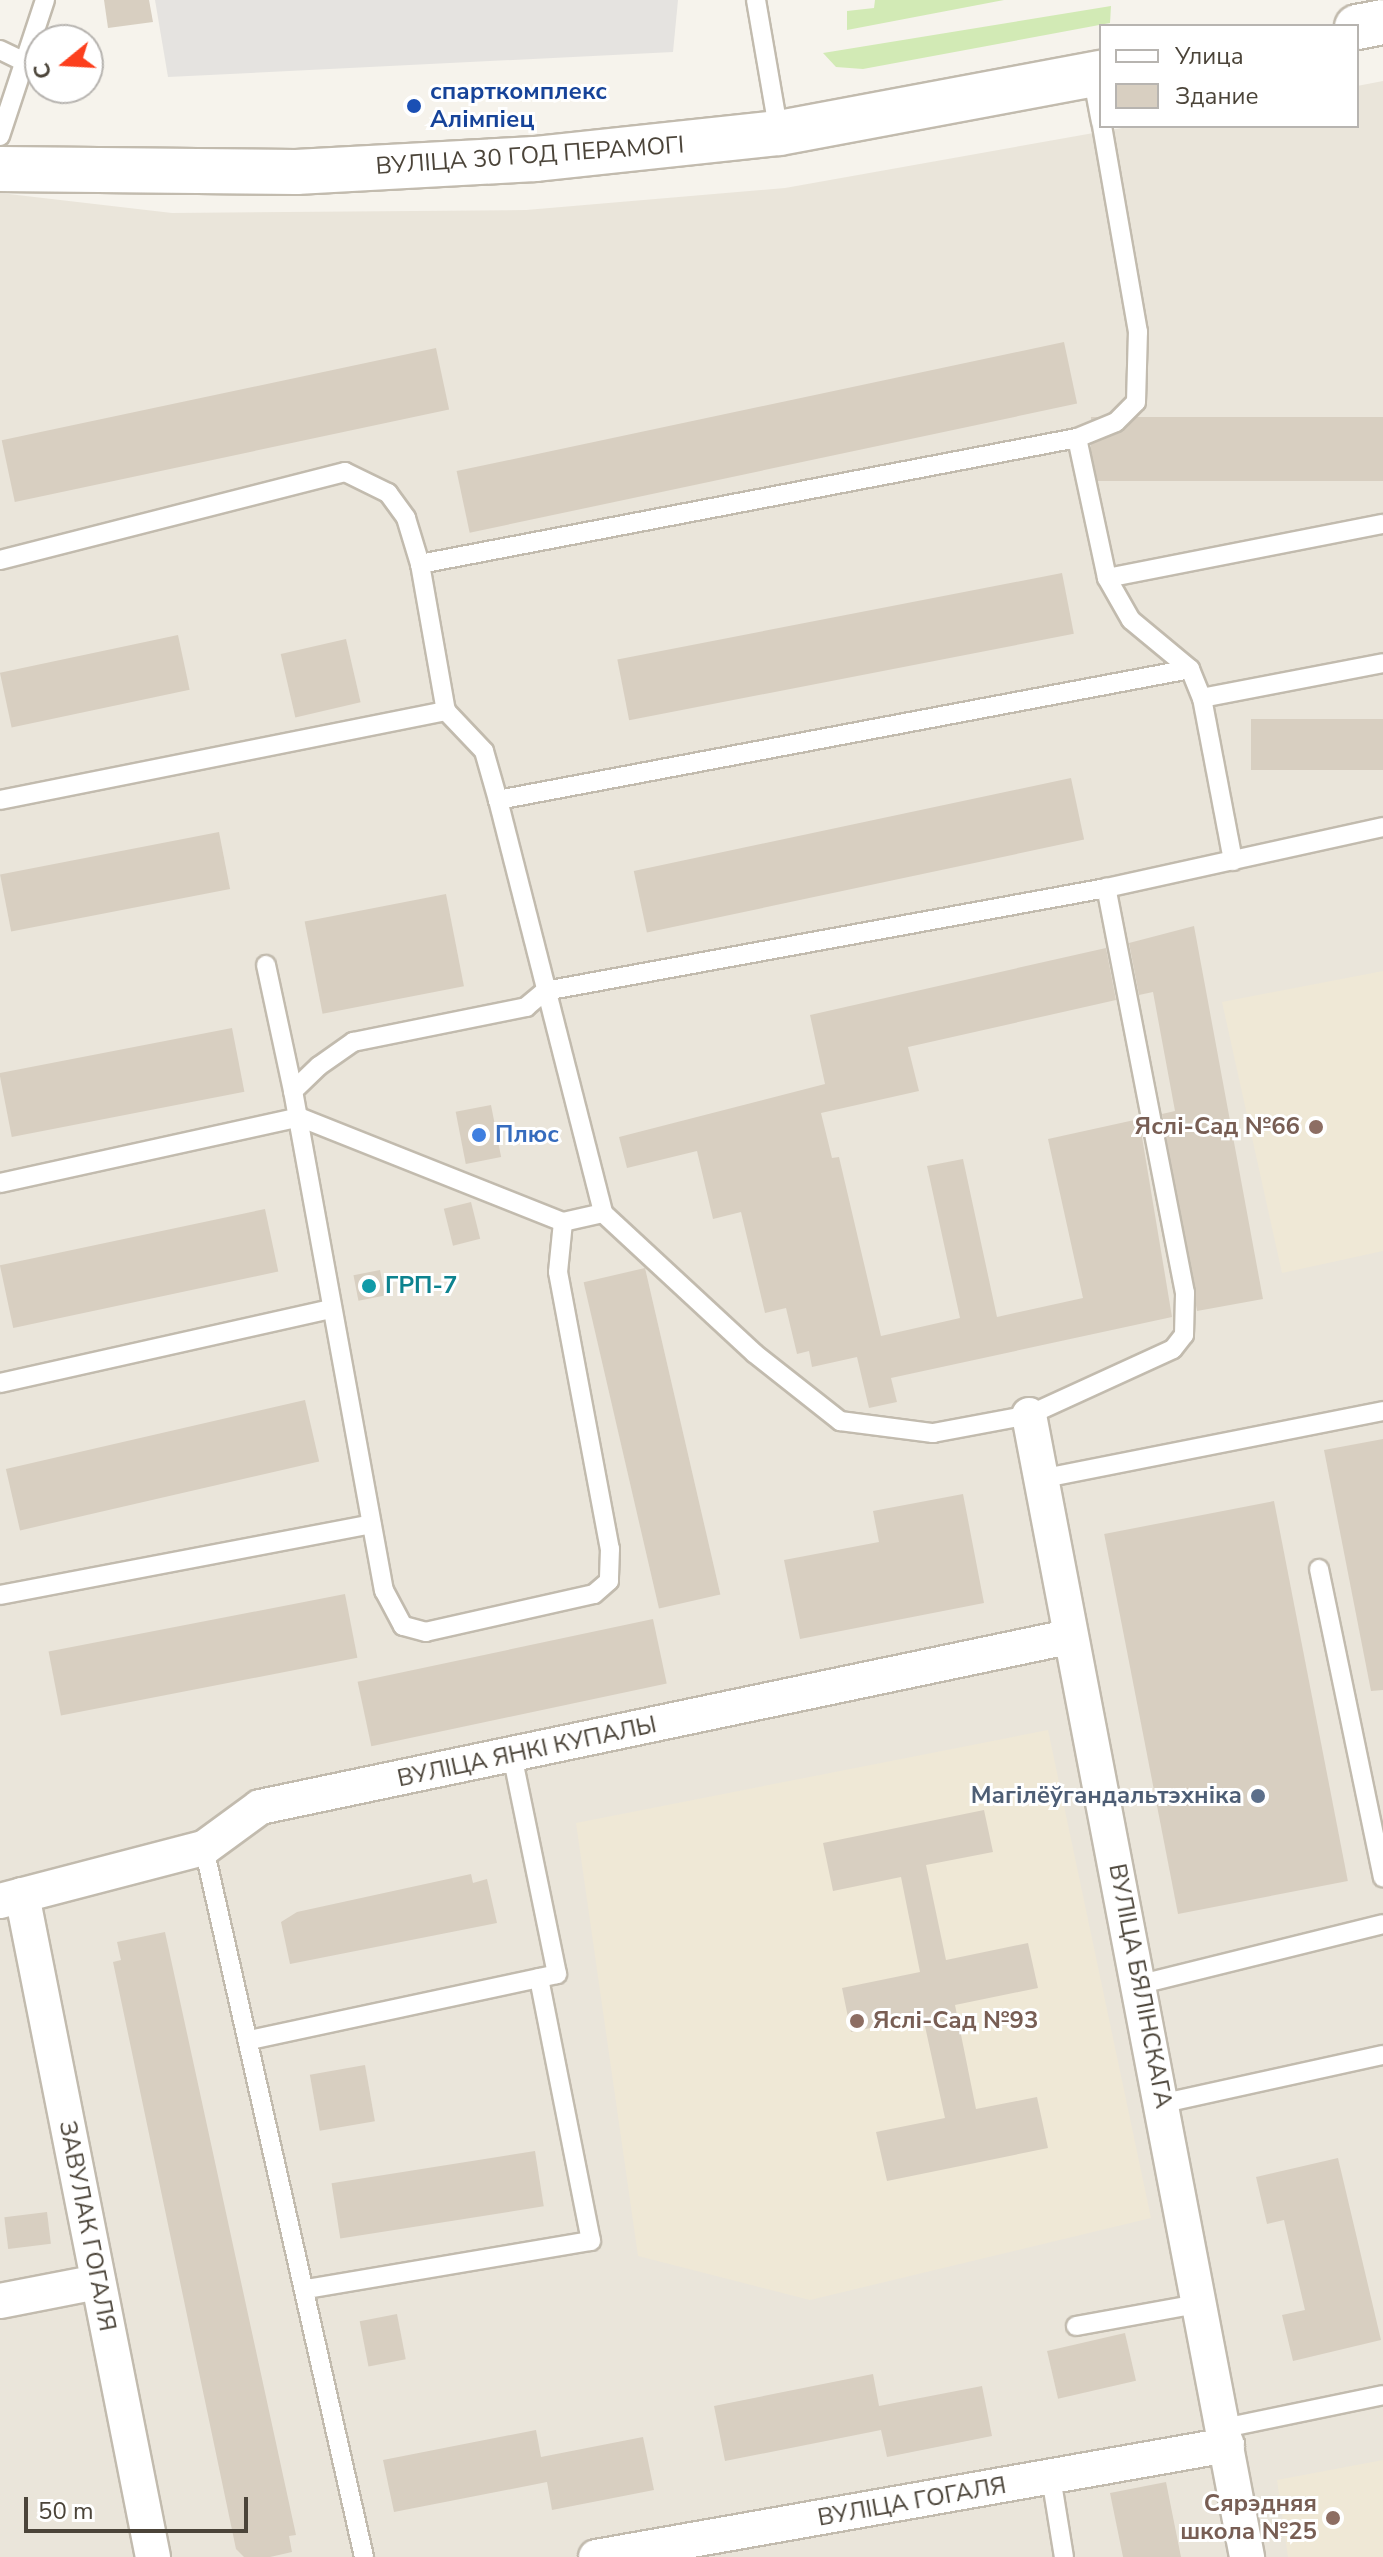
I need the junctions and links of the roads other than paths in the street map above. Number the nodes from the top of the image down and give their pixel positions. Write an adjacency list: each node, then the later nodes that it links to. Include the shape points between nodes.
1 (45, 0): 6 (lane)
2 (756, 0): 10 (lane)
3 (1383, 22): 4 (street)
4 (1359, 27)
5 (0, 50): 6 (lane)
6 (23, 61): 11 (lane)
7 (1096, 74): 8 (lane); 10 (street, ВУЛІЦА 30 ГОД ПЕРАМОГІ)
8 (1099, 104)
9 (1102, 128): 13 (lane, via 1138,332 1136,402 1116,422)
10 (779, 133): 12 (street, ВУЛІЦА 30 ГОД ПЕРАМОГІ, via 535,159 296,172)
11 (0, 136)
12 (0, 169)
13 (1077, 438): 16 (lane); 17 (lane)
14 (1383, 524): 17 (lane)
15 (0, 560): 16 (lane, via 345,472 388,493 406,518)
16 (420, 564): 21 (lane)
17 (1107, 578): 19 (lane, via 1131,620)
18 (1383, 663): 20 (lane)
19 (1190, 669): 20 (lane); 23 (lane)
20 (1202, 698): 25 (lane)
21 (446, 711): 22 (lane); 23 (lane, via 484,751)
22 (0, 800)
23 (498, 800): 28 (lane)
24 (1383, 827): 25 (lane)
25 (1233, 861): 26 (lane)
26 (1106, 888): 28 (lane); 37 (lane, via 1185,1293 1184,1335 1173,1349)
27 (266, 965): 29 (lane)
28 (545, 991): 29 (lane, via 526,1007 353,1042); 32 (lane)
29 (293, 1091): 30 (lane)
30 (299, 1117): 31 (lane); 33 (lane); 34 (lane)
31 (0, 1183)
32 (603, 1213): 33 (lane); 37 (lane, via 754,1353 840,1421 933,1433)
33 (563, 1222): 39 (lane, via 558,1272 610,1549 609,1581 594,1594 426,1632 403,1626 384,1591)
34 (331, 1309): 35 (lane); 39 (lane)
35 (0, 1383)
36 (1383, 1411): 38 (lane)
37 (1029, 1415): 38 (street, ВУЛІЦА БЯЛІНСКАГА)
38 (1040, 1479): 42 (street, ВУЛІЦА БЯЛІНСКАГА)
39 (371, 1524): 41 (lane)
40 (1319, 1569): 45 (lane)
41 (0, 1595)
42 (1068, 1637): 43 (street, ВУЛІЦА ЯНКІ КУПАЛЫ); 49 (street, ВУЛІЦА БЯЛІНСКАГА)
43 (512, 1755): 44 (street, ВУЛІЦА ЯНКІ КУПАЛЫ, via 260,1807); 48 (lane, via 557,1974)
44 (204, 1848): 46 (street, ВУЛІЦА ЯНКІ КУПАЛЫ); 50 (lane)
45 (1383, 1877)
46 (11, 1898): 53 (street, ЗАВУЛАК ГОГАЛЯ)
47 (1383, 1924): 49 (lane)
48 (539, 1978): 50 (lane); 54 (lane, via 591,2241)
49 (1141, 1984): 52 (street, ВУЛІЦА БЯЛІНСКАГА)
50 (250, 2040): 54 (lane)
51 (1383, 2055): 52 (lane)
52 (1164, 2103): 56 (street, ВУЛІЦА БЯЛІНСКАГА)
53 (98, 2282): 55 (street); 61 (street, ЗАВУЛАК ГОГАЛЯ)
54 (306, 2289): 62 (lane)
55 (0, 2301)
56 (1202, 2303): 57 (lane); 59 (street, ВУЛІЦА БЯЛІНСКАГА)
57 (1076, 2326)
58 (1383, 2395): 59 (lane)
59 (1226, 2436): 60 (street, ВУЛІЦА ГОГАЛЯ); 65 (street, ВУЛІЦА БЯЛІНСКАГА)
60 (1051, 2477): 63 (street, ВУЛІЦА ГОГАЛЯ); 64 (lane)
61 (153, 2557)
62 (364, 2557)
63 (596, 2557)
64 (1064, 2557)
65 (1247, 2557)

